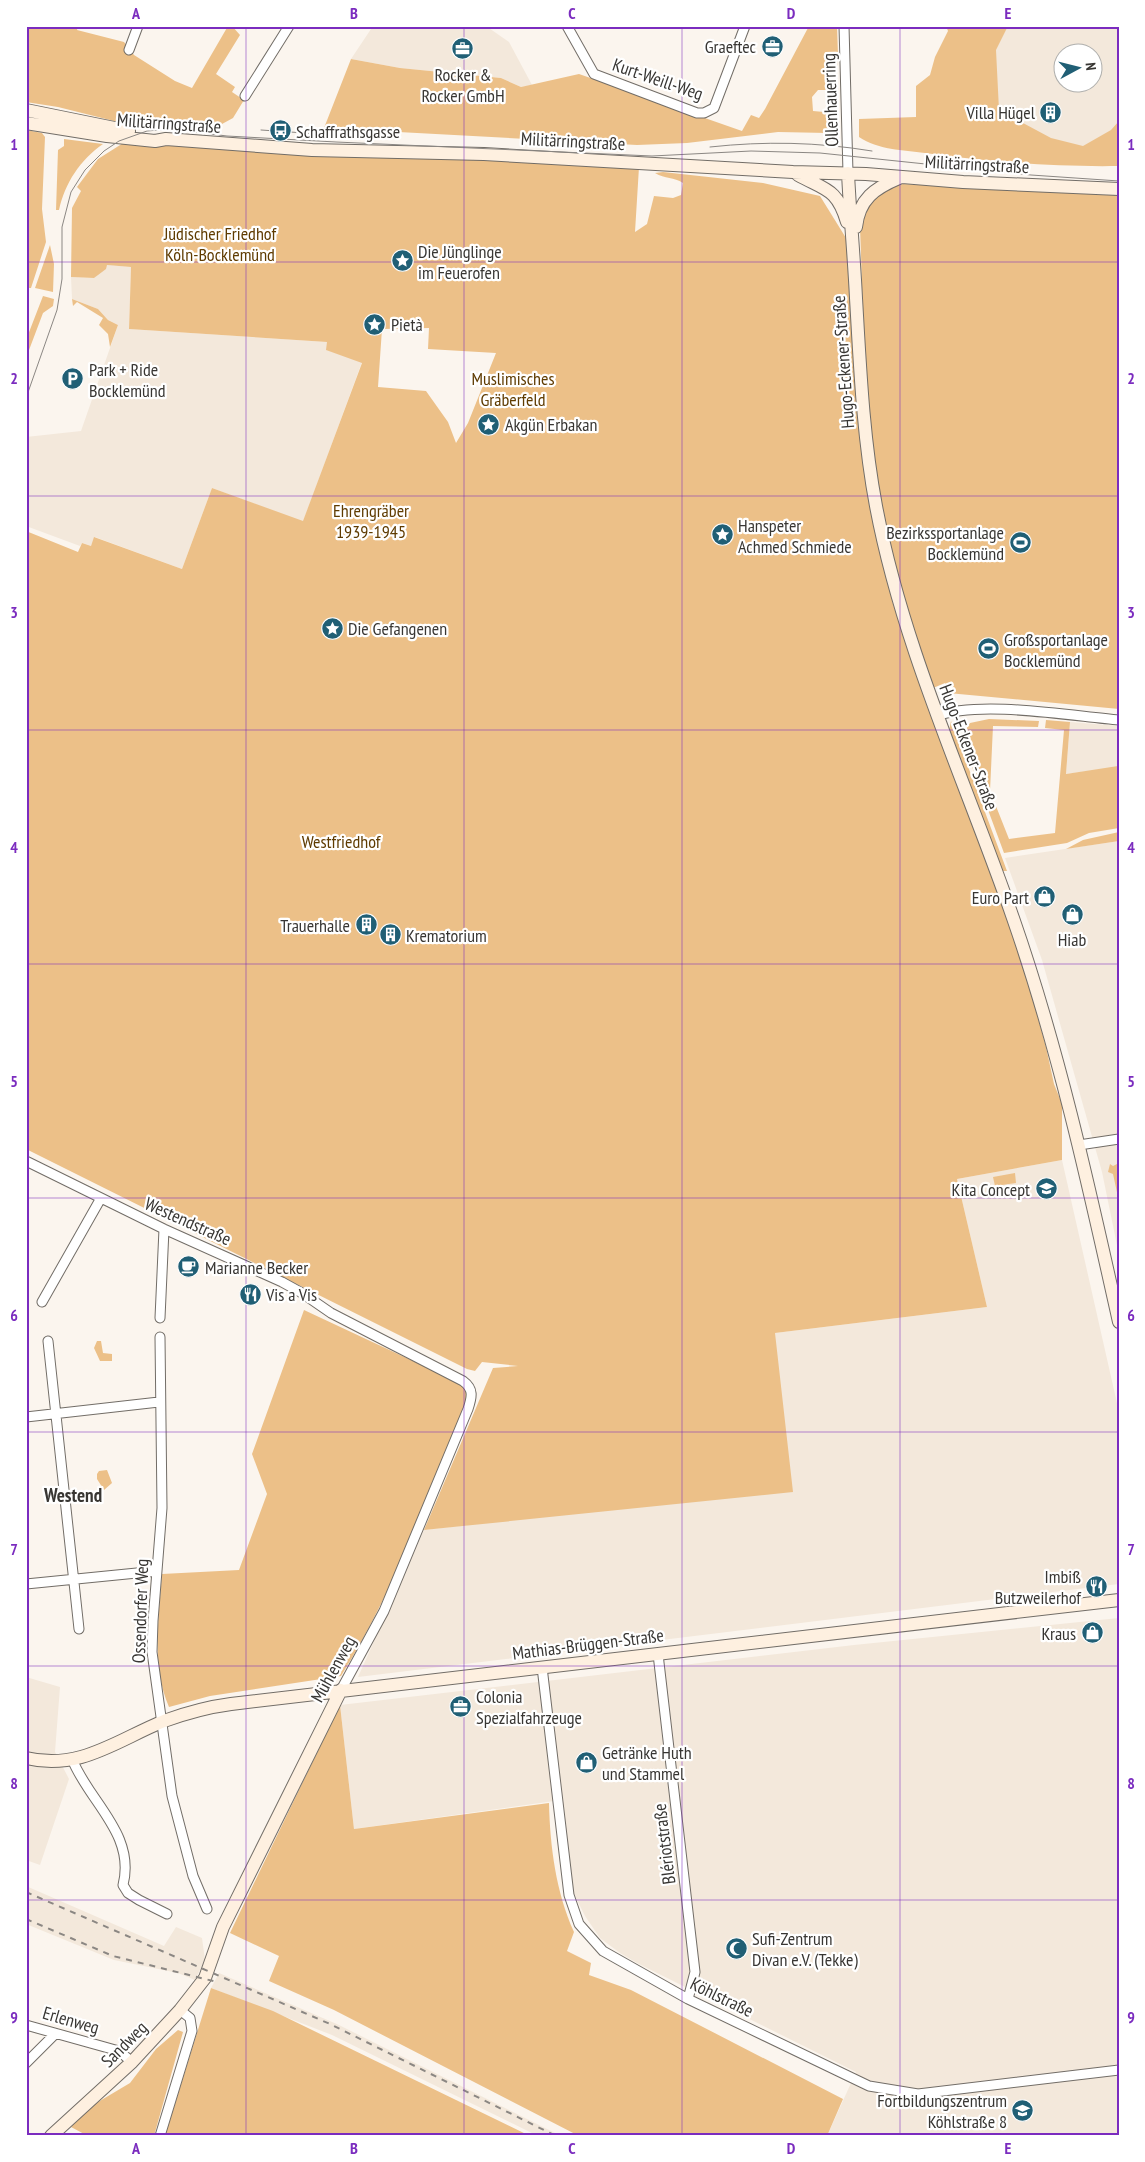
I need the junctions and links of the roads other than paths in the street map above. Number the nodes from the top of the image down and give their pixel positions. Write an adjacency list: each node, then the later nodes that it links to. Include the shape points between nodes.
1 (138, 26): 6 (street)
2 (289, 26): 7 (street)
3 (567, 26): 4 (street, Kurt-Weill-Weg, via 594,74 697,113 710,112 714,108)
4 (745, 26)
5 (844, 26): 12 (street, Ollenhauerring)
6 (129, 50)
7 (245, 96)
8 (26, 110): 10 (main road)
9 (26, 122): 10 (main road, Militärringstraße, via 107,136 155,141)
10 (166, 139): 11 (main road, Militärringstraße, via 344,152 416,151)
11 (793, 172): 12 (main road, Militärringstraße); 15 (main road, via 832,193 844,213)
12 (848, 173): 13 (main road, Militärringstraße); 15 (main road, Hugo-Eckener-Straße)
13 (902, 177): 14 (main road, Militärringstraße); 15 (main road, via 880,186 867,196 856,223)
14 (1119, 189)
15 (853, 246): 16 (main road, Hugo-Eckener-Straße, via 861,379 876,506 907,628)
16 (937, 716): 17 (street, via 989,709); 19 (main road, Hugo-Eckener-Straße, via 1015,923)
17 (1119, 720)
18 (1119, 1139): 19 (street)
19 (1079, 1145): 25 (main road, Hugo-Eckener-Straße)
20 (26, 1161): 21 (street, Westendstraße)
21 (101, 1198): 22 (street, Westendstraße); 23 (street)
22 (164, 1229): 24 (street); 28 (street, Westendstraße, via 282,1282 331,1313)
23 (42, 1302)
24 (160, 1318)
25 (1119, 1322)
26 (160, 1337): 29 (street, Ossendorfer Weg)
27 (48, 1341): 30 (street)
28 (468, 1384): 39 (street, Mühlenweg, via 472,1398 418,1531 384,1611)
29 (159, 1402): 30 (street); 32 (street, Ossendorfer Weg, via 162,1508)
30 (55, 1413): 31 (street); 33 (street)
31 (26, 1417)
32 (157, 1571): 33 (street); 40 (street, Ossendorfer Weg, via 152,1652)
33 (72, 1580): 34 (street); 36 (street)
34 (26, 1584)
35 (1119, 1600): 37 (main road, Mathias-Brüggen-Straße)
36 (79, 1629)
37 (658, 1654): 38 (main road, Mathias-Brüggen-Straße); 46 (street, Blériotstraße, via 695,1972)
38 (542, 1667): 39 (main road, Mathias-Brüggen-Straße); 46 (street, Köhlstraße, via 566,1882 573,1909 587,1934 603,1951)
39 (341, 1690): 40 (main road, Mathias-Brüggen-Straße, via 210,1707); 45 (main road, Mühlenweg, via 223,1927)
40 (162, 1722): 42 (main road, Mathias-Brüggen-Straße, via 110,1748); 43 (street, Ossendorfer Weg, via 172,1796 194,1876)
41 (26, 1758): 42 (main road, Mathias-Brüggen-Straße)
42 (72, 1759): 44 (street, via 80,1779 121,1840 126,1871 123,1885 128,1893)
43 (207, 1909)
44 (167, 1914)
45 (211, 1966): 47 (main road, Sandweg, via 200,1986)
46 (688, 2000): 52 (street, Köhlstraße, via 863,2084 905,2093 932,2093)
47 (180, 2010): 50 (main road, Sandweg); 54 (street, via 190,2018 192,2030)
48 (26, 2025): 49 (street, Erlenweg)
49 (55, 2034): 50 (street, Erlenweg, via 119,2051); 51 (street)
50 (132, 2062): 53 (main road, Sandweg)
51 (26, 2063)
52 (1119, 2070)
53 (51, 2136)
54 (160, 2136)

